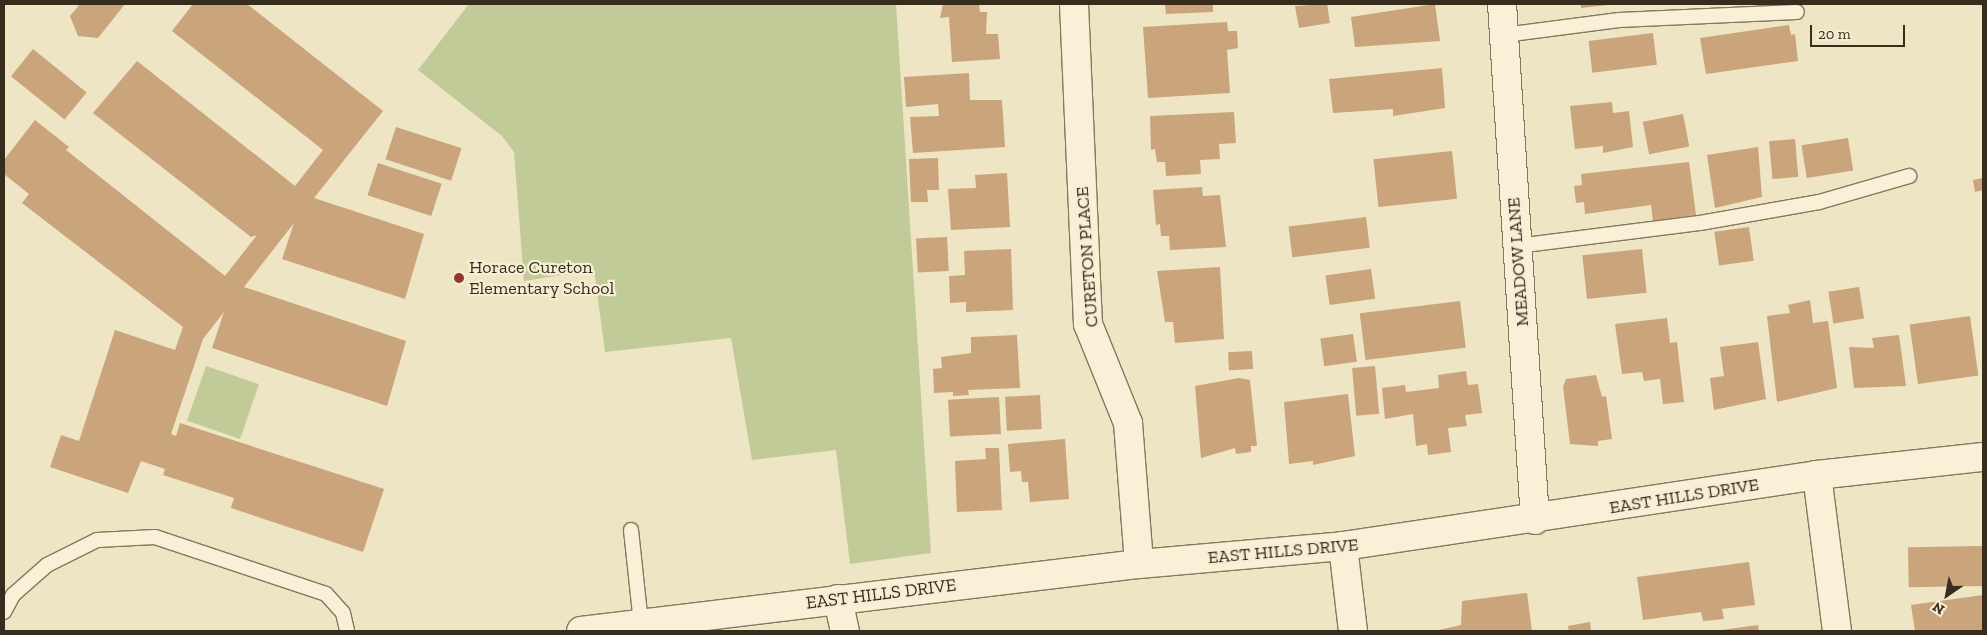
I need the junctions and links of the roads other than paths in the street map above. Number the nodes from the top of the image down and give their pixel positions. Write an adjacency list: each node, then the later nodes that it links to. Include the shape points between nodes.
1 (1074, 4): 12 (street, CURETON PLACE, via 1088,324 1128,423)
2 (1502, 4): 4 (street, MEADOW LANE)
3 (1797, 12): 4 (lane, via 1619,20)
4 (1504, 35): 6 (street, MEADOW LANE)
5 (1909, 176): 6 (lane, via 1819,202)
6 (1517, 246): 9 (street, MEADOW LANE)
7 (1983, 457): 8 (street, EAST HILLS DRIVE)
8 (1817, 476): 9 (street, EAST HILLS DRIVE); 20 (street)
9 (1535, 520): 11 (street, EAST HILLS DRIVE)
10 (631, 530): 15 (lane)
11 (1343, 546): 12 (street, EAST HILLS DRIVE); 19 (street)
12 (1139, 564): 13 (street, EAST HILLS DRIVE)
13 (838, 599): 15 (street, EAST HILLS DRIVE); 18 (street)
14 (4, 612): 16 (lane, via 13,595 47,565 97,540 155,537 326,594 343,613)
15 (641, 624): 17 (street, EAST HILLS DRIVE)
16 (347, 631)
17 (582, 631)
18 (845, 631)
19 (1354, 631)
20 (1837, 631)

